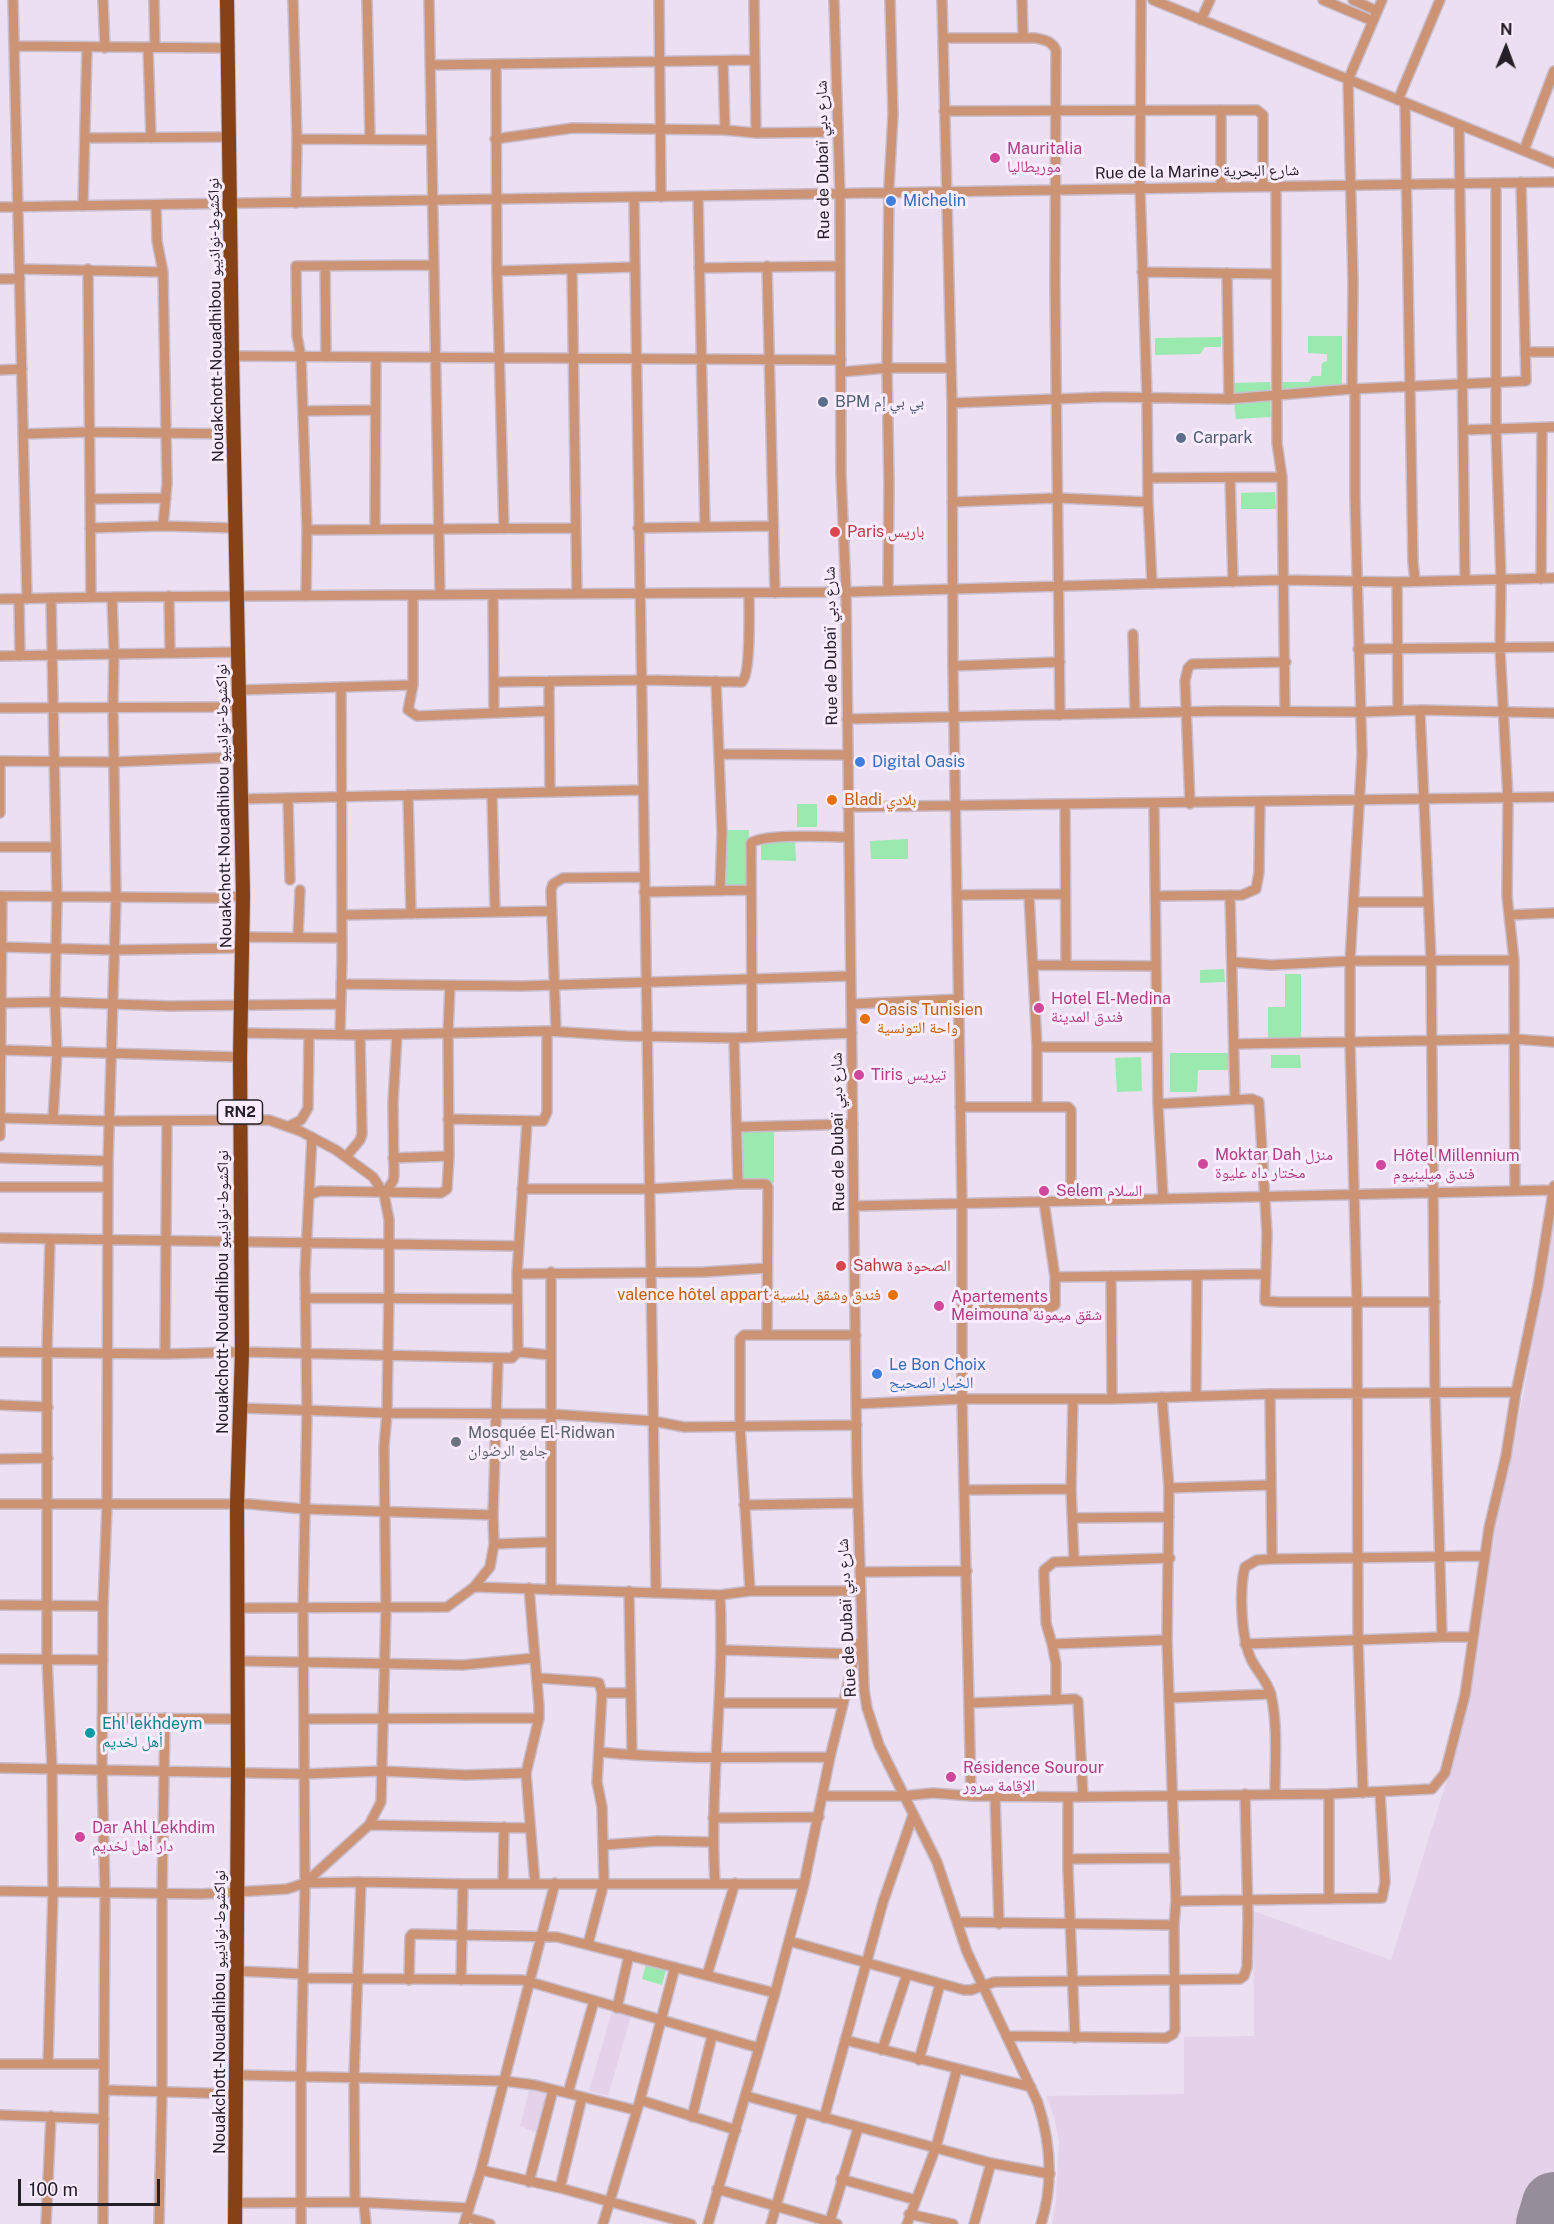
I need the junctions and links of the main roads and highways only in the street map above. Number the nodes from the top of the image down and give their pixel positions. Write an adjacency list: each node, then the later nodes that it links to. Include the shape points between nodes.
1 (227, 0): 2 (highway, Nouakchott-Nouadhibou نواكشوط-نواذيبو / RN2, via 243,896)
2 (235, 2224)

